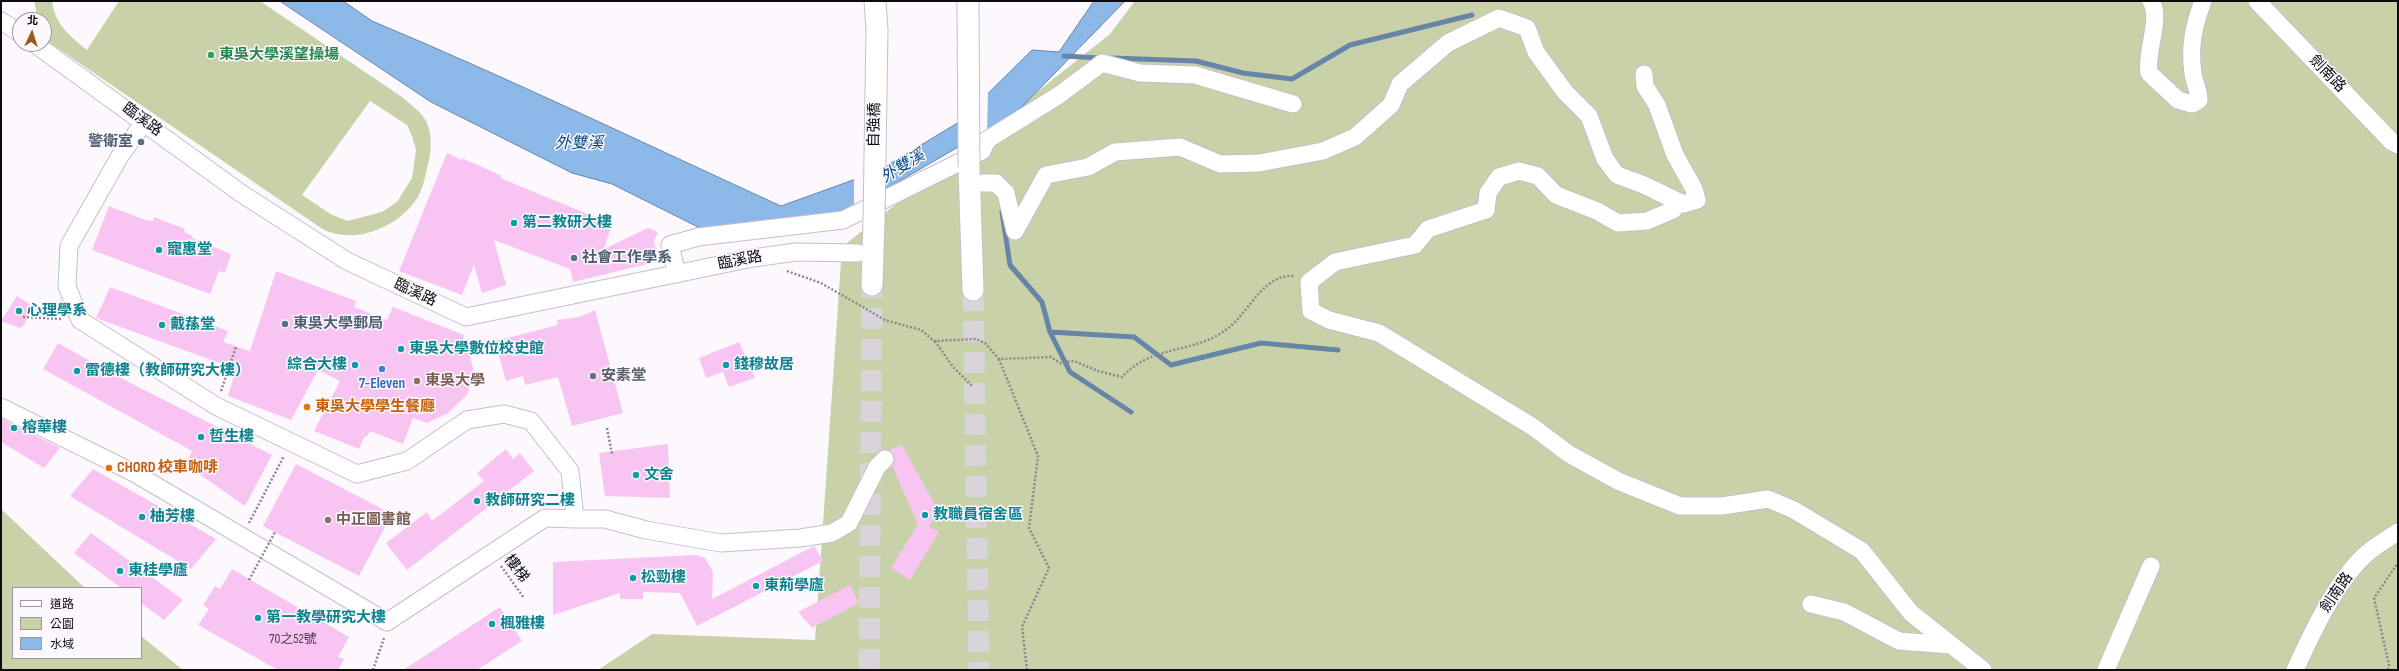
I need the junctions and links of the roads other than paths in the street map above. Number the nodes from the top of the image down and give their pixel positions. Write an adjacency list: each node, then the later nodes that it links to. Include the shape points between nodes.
1 (875, 1): 17 (main road, 自強橋, bridge, via 877,30)
2 (968, 1): 18 (main road, bridge)
3 (2151, 1): 4 (street, via 2154,7 2154,20 2147,64 2148,74 2178,100 2192,104 2199,100 2199,91 2193,76 2190,52 2195,21)
4 (2204, 1)
5 (2257, 1): 12 (street, 劍南路, via 2392,142)
6 (1, 21): 7 (street)
7 (12, 28)
8 (47, 52): 11 (street, 臨溪路)
9 (1644, 74): 14 (street, via 1645,86 1657,105 1675,155 1694,189 1697,200 1683,204)
10 (1293, 104): 16 (street, via 1195,75 1140,73 1102,63 1059,95 987,140 982,151 843,220 698,236 670,245)
11 (144, 122): 16 (street, 臨溪路, via 242,194 347,261 466,317); 21 (street, via 120,156 69,246 67,286 80,320 216,406 357,474 407,461 467,420 504,414 531,421 570,471)
12 (2398, 145)
13 (983, 183): 14 (street, via 996,183 1006,193 1015,231 1046,175 1088,167 1115,152 1180,147 1220,164 1259,163 1323,151 1355,137 1391,105 1400,84 1448,43 1498,18 1527,28 1536,52 1565,92 1588,116 1605,159 1617,175)
14 (1679, 202): 25 (street, via 1673,210 1647,221 1618,223 1597,211 1556,195 1538,176 1519,171 1500,177 1488,193 1486,210 1428,229 1415,245 1335,262 1309,282 1311,311 1329,320 1379,333 1533,427 1569,454 1618,481 1680,506 1722,506 1768,499 1818,523 1862,551 1910,614)
15 (858, 253): 16 (street, 臨溪路, via 796,252)
16 (677, 274)
17 (872, 285)
18 (973, 290)
19 (1, 407): 21 (street, via 136,474 388,622 545,518)
20 (886, 459): 21 (street, via 877,467 849,524 832,533 800,538 721,543 646,530 605,518)
21 (575, 519)
22 (2398, 532): 28 (street, 劍南路, via 2365,555 2345,580 2314,627)
23 (2151, 566): 27 (street)
24 (1811, 604): 25 (street, via 1844,612 1899,641)
25 (1951, 645): 26 (street)
26 (1983, 670)
27 (2106, 670)
28 (2295, 670)

